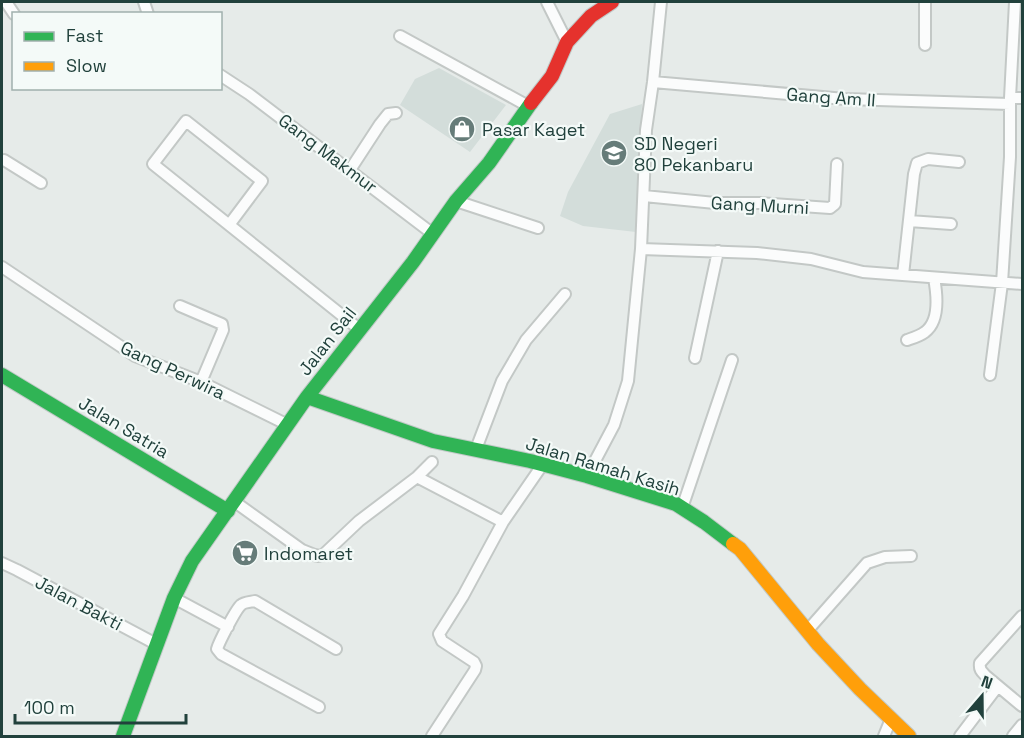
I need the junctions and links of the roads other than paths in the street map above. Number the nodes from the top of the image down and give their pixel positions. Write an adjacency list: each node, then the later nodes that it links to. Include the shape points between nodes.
1 (547, 2): 7 (street)
2 (612, 2): 7 (street, Jalan Sail, via 591,16)
3 (661, 2): 10 (street)
4 (925, 2): 8 (street)
5 (1015, 2): 12 (street)
6 (400, 36): 13 (street)
7 (567, 42): 13 (street, Jalan Sail, via 552,76)
8 (925, 45)
9 (222, 76): 18 (street, Gang Makmur)
10 (653, 82): 12 (street, Gang Am II, via 845,99); 20 (street, via 646,130)
11 (1023, 98): 12 (street, Gang Am II)
12 (1010, 101): 32 (street)
13 (528, 106): 21 (street, Jalan Sail, via 489,163)
14 (396, 113): 18 (street, via 388,114)
15 (2, 160): 19 (street)
16 (959, 162): 22 (street, via 928,159 917,163)
17 (837, 164): 20 (street, Gang Murni, via 835,204 830,208)
18 (350, 170): 26 (street, Gang Makmur)
19 (41, 183)
20 (644, 196): 27 (street)
21 (456, 201): 25 (street); 26 (street, Jalan Sail)
22 (909, 221): 23 (street); 30 (street)
23 (951, 224)
24 (229, 225): 24 (street, via 153,164 186,121 262,181); 36 (street)
25 (538, 228)
26 (433, 234): 36 (street, Jalan Sail)
27 (641, 249): 28 (street); 48 (street, via 628,381 614,424)
28 (718, 251): 30 (street, via 812,259 863,272); 38 (street)
29 (2, 267): 42 (street, Gang Perwira, via 135,356)
30 (903, 275): 31 (street)
31 (934, 278): 32 (street); 37 (street, via 933,322 927,331)
32 (1002, 283): 33 (street); 41 (street)
33 (1023, 284)
34 (565, 294): 45 (street, via 526,340 502,381)
35 (180, 306): 42 (street, via 224,326)
36 (359, 329): 43 (street, Jalan Sail)
37 (907, 340)
38 (695, 358)
39 (732, 360): 51 (street)
40 (2, 375): 50 (street, Jalan Satria)
41 (990, 375)
42 (201, 382): 44 (street, Gang Perwira)
43 (307, 397): 44 (street, Jalan Sail); 45 (street, Jalan Ramah Kasih, via 433,441)
44 (288, 425): 50 (street, Jalan Sail)
45 (476, 449): 47 (street, Jalan Ramah Kasih)
46 (432, 462): 49 (street)
47 (543, 464): 48 (street, Jalan Ramah Kasih); 52 (street)
48 (587, 476): 51 (street, Jalan Ramah Kasih)
49 (417, 477): 50 (street, via 317,556); 52 (street)
50 (231, 506): 55 (street, Jalan Sail, via 192,561)
51 (682, 508): 58 (street, Jalan Ramah Kasih, via 740,549)
52 (503, 522): 67 (street, via 439,634 442,641 476,666)
53 (911, 556): 58 (street, via 885,557 867,563)
54 (2, 563): 59 (street, Jalan Bakti)
55 (174, 598): 57 (street); 59 (street, Jalan Sail)
56 (1023, 616): 61 (street, via 980,663 980,671)
57 (228, 627): 60 (street, via 241,605 255,601); 63 (street, via 217,649 221,654)
58 (807, 631): 64 (street, Jalan Ramah Kasih)
59 (156, 644): 66 (street, Jalan Sail)
60 (336, 649)
61 (998, 686): 62 (street); 70 (street)
62 (1023, 706)
63 (319, 707)
64 (891, 719): 68 (street); 69 (street, Jalan Ramah Kasih)
65 (1023, 725): 71 (street)
66 (123, 736)
67 (432, 736)
68 (884, 736)
69 (909, 736)
70 (960, 736)
71 (1013, 736)

